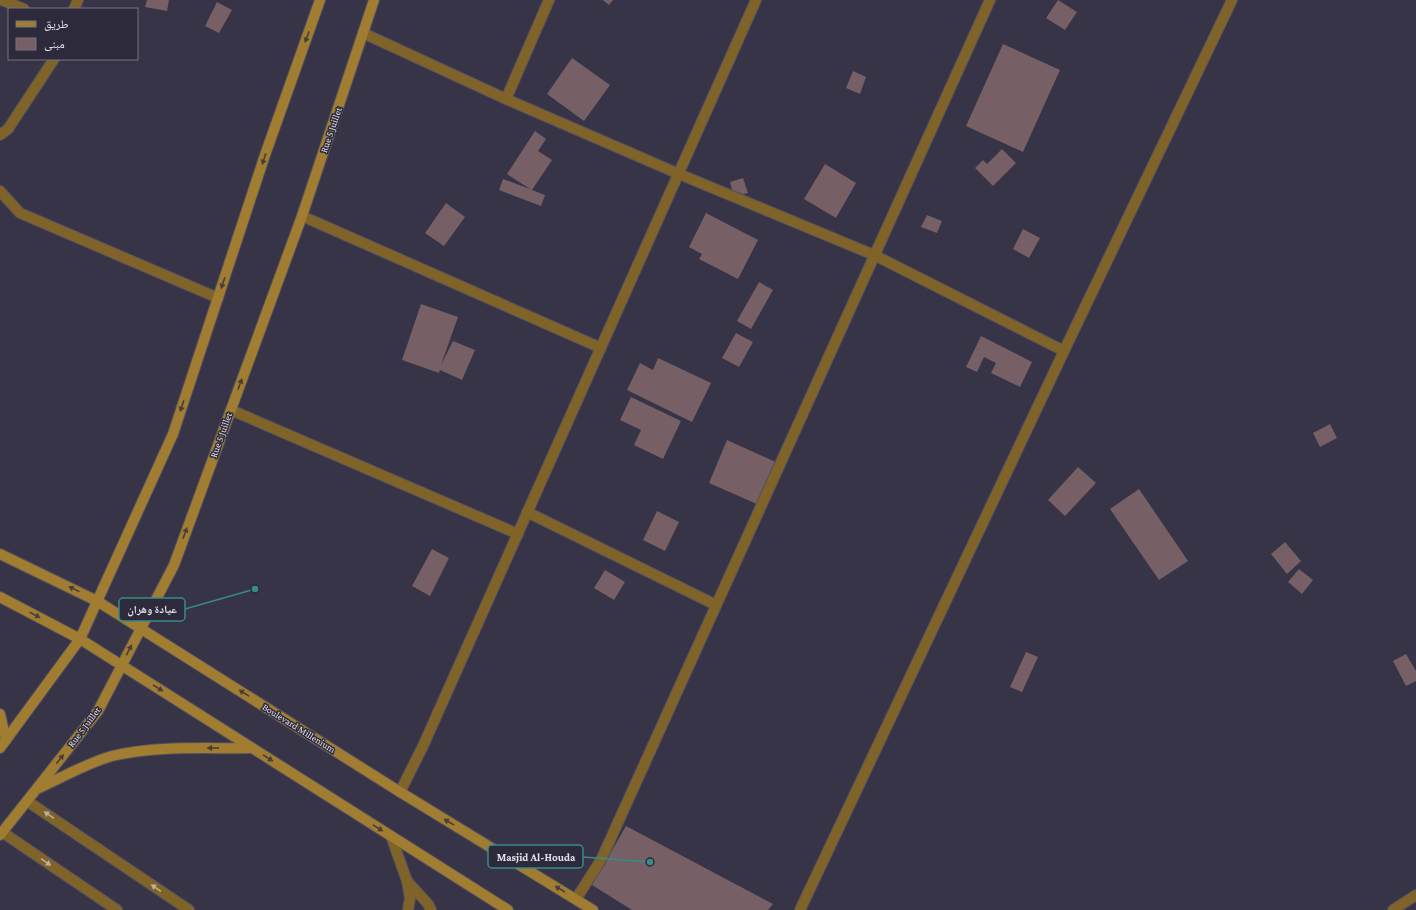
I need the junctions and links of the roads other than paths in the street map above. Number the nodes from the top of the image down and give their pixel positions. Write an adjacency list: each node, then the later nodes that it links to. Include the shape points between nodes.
1 (2, 0): 8 (street)
2 (320, 0): 17 (main road, one-way to 17)
3 (374, 0): 9 (main road, Rue 5 Juillet)
4 (550, 0): 11 (street)
5 (756, 0): 13 (street)
6 (990, 0): 16 (street)
7 (1232, 0): 19 (street)
8 (22, 8)
9 (363, 33): 11 (street); 15 (main road, Rue 5 Juillet)
10 (53, 60): 12 (street, via 8,129)
11 (506, 99): 13 (street)
12 (0, 135)
13 (679, 174): 16 (street); 18 (street)
14 (0, 191): 17 (street, via 20,213)
15 (302, 216): 18 (street); 20 (main road, Rue 5 Juillet, one-way to 15)
16 (874, 255): 19 (street); 26 (street)
17 (218, 298): 25 (main road, one-way to 25, via 173,434)
18 (601, 348): 21 (street)
19 (1064, 351): 47 (street)
20 (230, 410): 22 (street); 27 (main road, Rue 5 Juillet, one-way to 20, via 174,565)
21 (527, 512): 22 (street); 26 (street)
22 (518, 534): 34 (street)
23 (0, 554): 25 (main road, Boulevard Millenium, one-way to 23)
24 (0, 597): 28 (main road, one-way to 28)
25 (98, 601): 27 (main road, Boulevard Millenium); 28 (main road)
26 (716, 605): 40 (street, via 601,860)
27 (141, 628): 29 (main road, Rue 5 Juillet, one-way to 27); 34 (main road, Boulevard Millenium, one-way to 27)
28 (80, 639): 29 (main road); 31 (main road)
29 (122, 665): 32 (main road, one-way to 32); 33 (main road, Rue 5 Juillet, one-way to 29, via 98,711)
30 (0, 714): 31 (main road)
31 (3, 744)
32 (252, 748): 33 (main road, one-way to 33, via 156,750 112,756 78,769); 37 (main road, one-way to 37)
33 (36, 790): 35 (main road, Rue 5 Juillet)
34 (400, 792): 40 (main road, Boulevard Millenium, one-way to 34)
35 (27, 801): 36 (main road, Rue 5 Juillet); 42 (street, one-way to 35)
36 (1, 833): 41 (street, one-way to 41)
37 (392, 836): 38 (street); 45 (main road)
38 (407, 881): 43 (street, via 410,898); 44 (street)
39 (1416, 894): 48 (street)
40 (576, 899): 46 (main road, Boulevard Millenium)
41 (113, 909)
42 (189, 910)
43 (408, 910)
44 (432, 910)
45 (508, 910)
46 (593, 910)
47 (800, 910)
48 (1392, 910)

